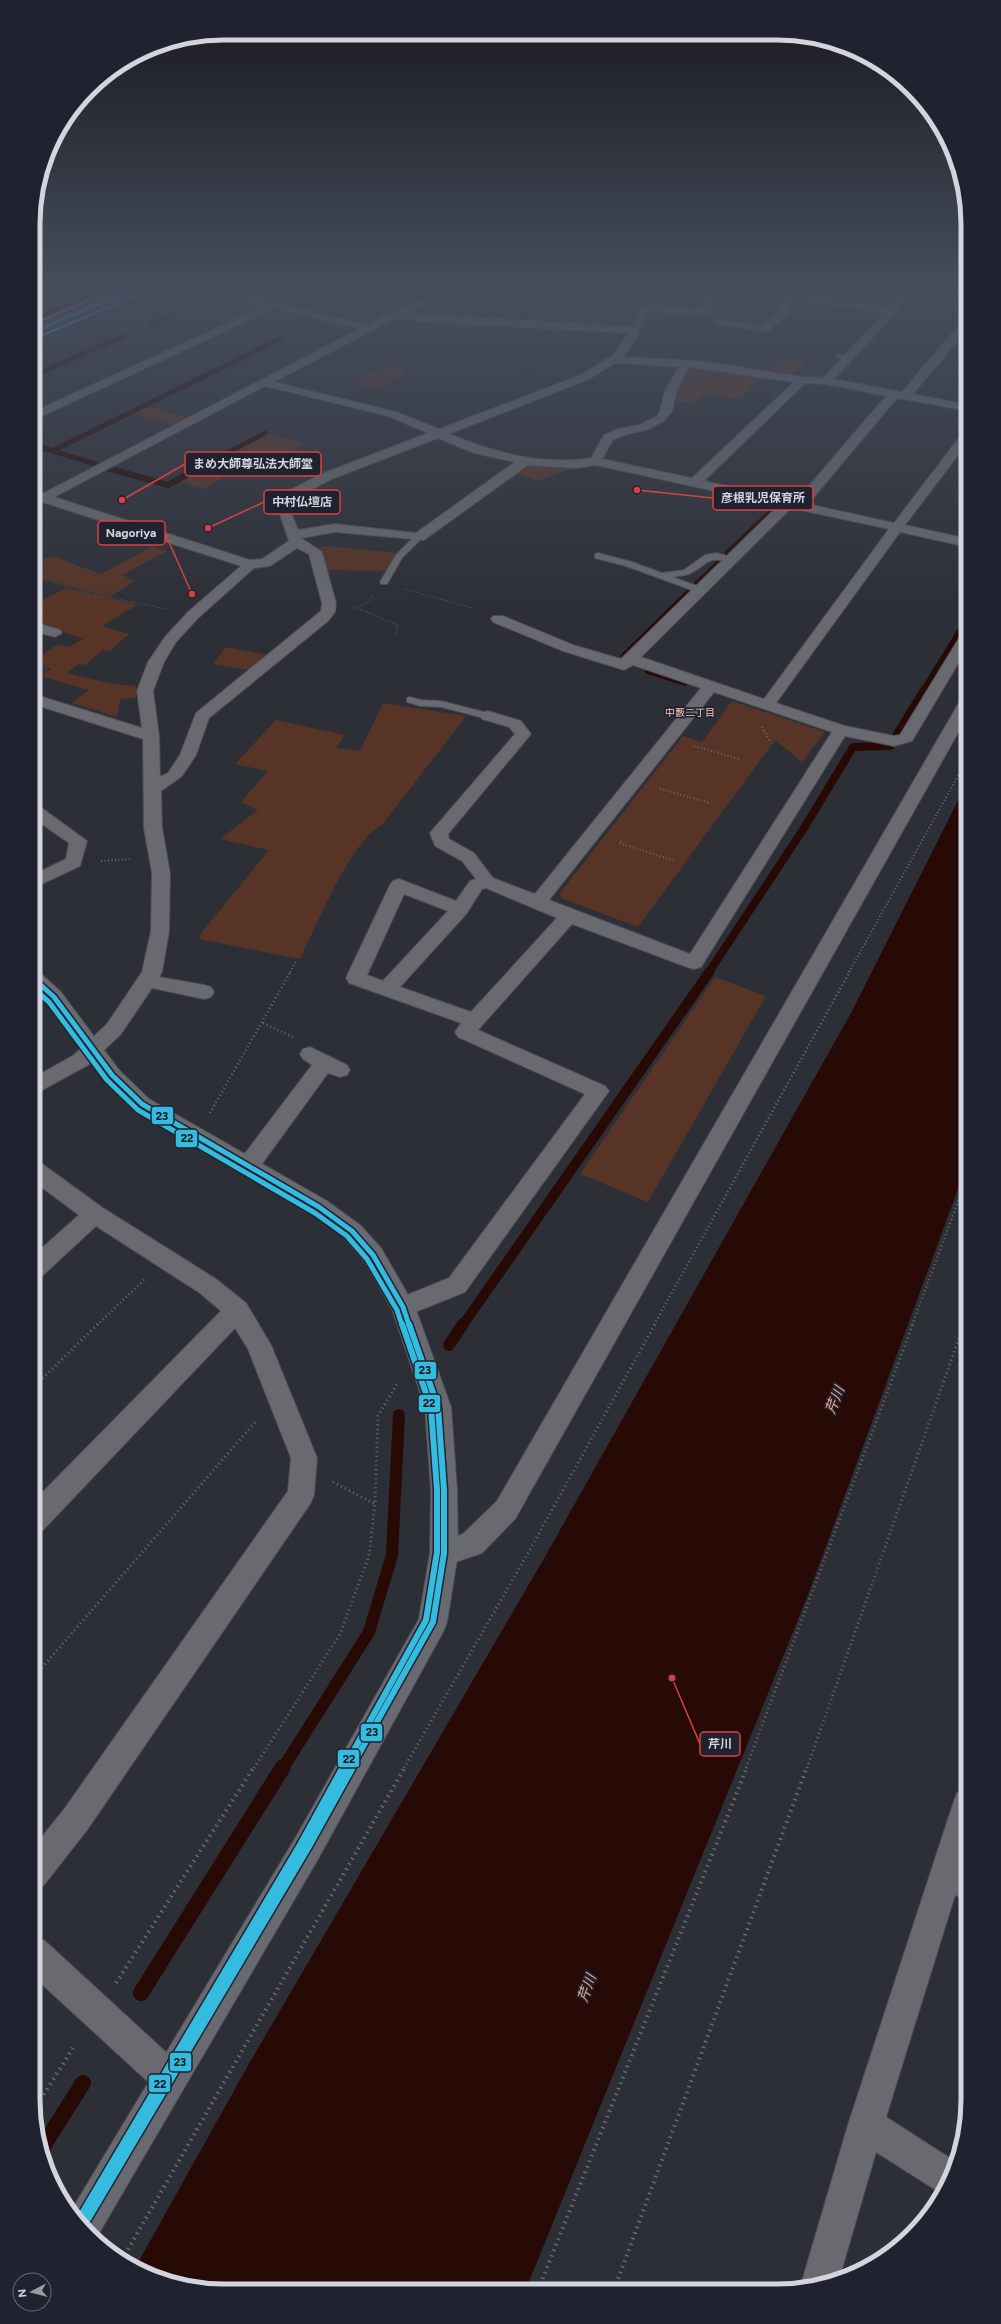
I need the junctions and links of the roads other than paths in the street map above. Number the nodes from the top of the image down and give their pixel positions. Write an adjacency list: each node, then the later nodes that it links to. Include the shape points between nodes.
1 (77, 396): 10 (street)
2 (238, 396): 16 (street)
3 (322, 396): 11 (street, via 392,414)
4 (541, 396): 11 (street)
5 (670, 396): 14 (street, via 668,407 660,419 642,428 608,438)
6 (785, 396): 15 (street)
7 (898, 396): 18 (street)
8 (907, 396): 9 (street)
9 (961, 407)
10 (40, 414)
11 (439, 434): 13 (street, via 478,450); 21 (street, via 328,476 286,497 285,512)
12 (961, 447): 19 (street)
13 (525, 461): 14 (street, via 576,464); 20 (street)
14 (595, 461): 15 (street, via 634,467)
15 (694, 483): 18 (street)
16 (40, 496)
17 (40, 498): 25 (street)
18 (793, 505): 19 (street); 24 (street)
19 (896, 528): 22 (street); 37 (street)
20 (419, 537): 21 (street, via 335,528); 27 (lane, via 399,557)
21 (295, 538): 25 (street, via 265,563); 42 (street, via 315,552 328,610 323,618 202,716 188,754 174,776)
22 (961, 542)
23 (598, 556): 26 (lane)
24 (732, 559): 26 (lane, via 717,556 705,558 687,572); 28 (street)
25 (249, 564): 41 (street, via 247,569 170,640 156,662 146,691)
26 (660, 575): 28 (lane)
27 (383, 583)
28 (700, 590): 33 (street)
29 (498, 619): 33 (street, via 568,648 624,665)
30 (40, 628): 31 (street)
31 (55, 633)
32 (961, 646): 40 (street, via 906,738 894,741)
33 (631, 659): 34 (street)
34 (710, 687): 37 (street); 46 (street)
35 (410, 700): 39 (lane, via 441,704)
36 (40, 701): 41 (street)
37 (767, 706): 40 (street)
38 (961, 713): 64 (street, via 506,1510 472,1544)
39 (488, 716): 45 (street, via 516,724 523,734 439,833 441,842 468,857)
40 (841, 730): 48 (street, via 694,964)
41 (151, 736): 42 (street)
42 (152, 788): 49 (street, via 153,828 161,873 160,931 152,972)
43 (40, 815): 44 (street, via 78,841 74,862)
44 (40, 879)
45 (487, 882): 46 (street); 47 (street, via 476,885)
46 (538, 902): 48 (street)
47 (460, 908): 51 (street); 51 (street, via 399,885 356,978)
48 (569, 916): 53 (street)
49 (147, 981): 52 (street); 54 (street, via 114,1029)
50 (40, 984): 54 (street, via 54,997)
51 (387, 989): 53 (street)
52 (204, 992)
53 (475, 1021): 61 (street, via 465,1032 598,1091 457,1285)
54 (94, 1049): 56 (street, via 82,1060); 57 (street, via 112,1075 142,1104)
55 (324, 1062): 57 (street)
56 (40, 1084)
57 (248, 1166): 61 (street, via 319,1208 352,1231 373,1255)
58 (40, 1174): 59 (street)
59 (95, 1214): 60 (street); 62 (street, via 208,1286)
60 (40, 1264)
61 (403, 1307): 64 (street, via 438,1408 444,1490)
62 (237, 1310): 63 (street); 66 (street, via 259,1345 304,1458 301,1495 76,1819)
63 (40, 1514)
64 (444, 1553): 69 (street, via 433,1622 307,1848)
65 (961, 1851): 67 (street)
66 (40, 1865)
67 (957, 1878): 70 (street)
68 (40, 1959): 69 (street)
69 (169, 2078): 72 (street)
70 (866, 2125): 71 (street); 73 (street)
71 (945, 2175)
72 (86, 2221)
73 (820, 2279)

